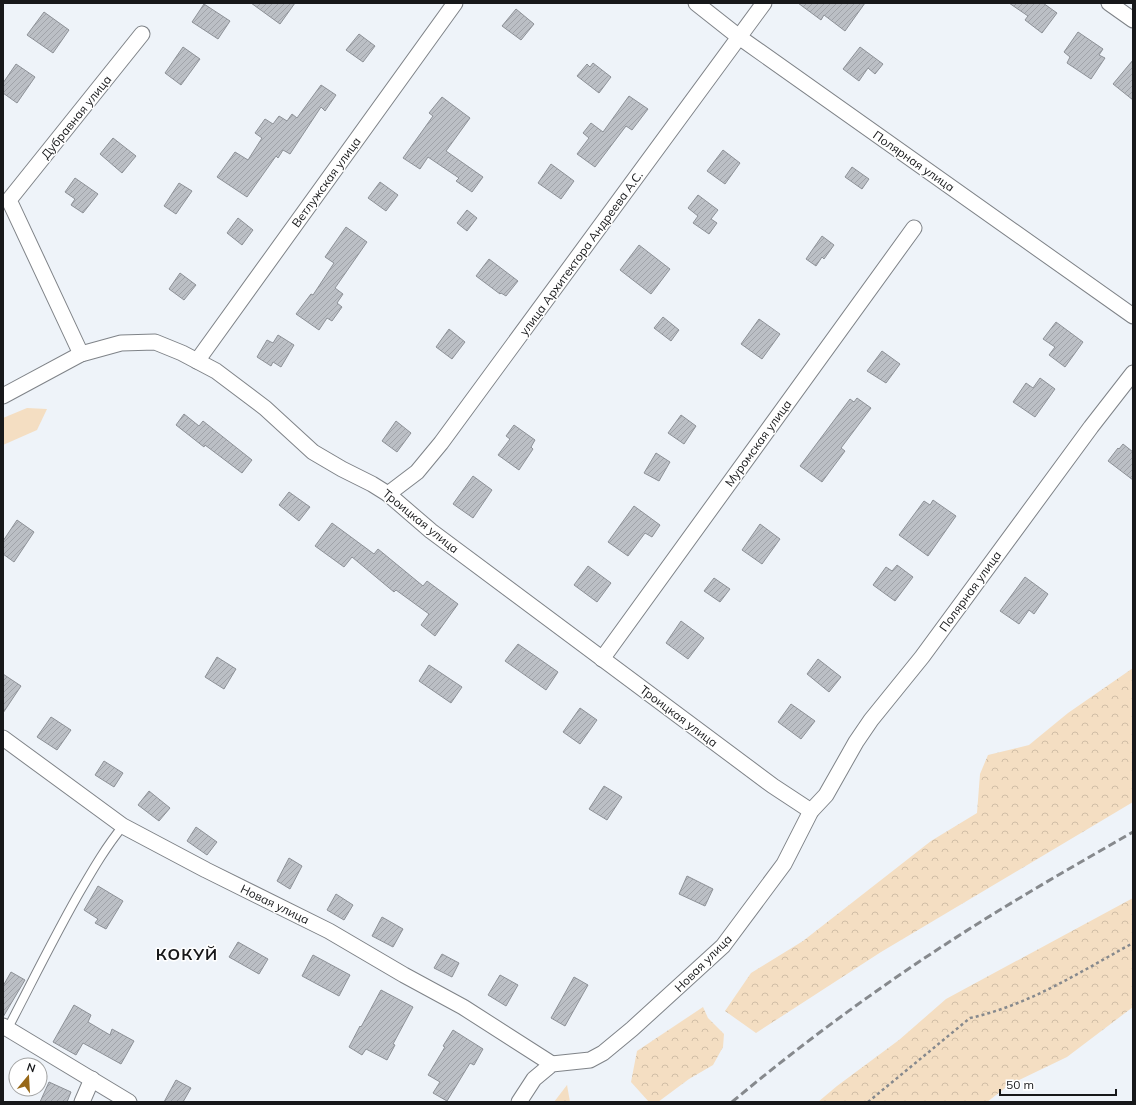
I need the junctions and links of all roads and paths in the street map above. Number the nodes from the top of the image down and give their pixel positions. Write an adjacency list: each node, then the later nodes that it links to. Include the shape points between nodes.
1 (455, 3): 12 (street, Ветлужская улица)
2 (696, 3): 7 (street, Полярная улица)
3 (764, 3): 7 (street, улица Архитектора Андреева А.С.)
4 (1109, 3): 5 (street)
5 (1133, 20)
6 (142, 34): 8 (street, Дубравная улица)
7 (739, 37): 10 (street, Полярная улица); 15 (street, улица Архитектора Андреева А.С., via 441,443 417,472)
8 (6, 196): 11 (street, Дубравная улица)
9 (914, 228): 16 (street, Муромская улица)
10 (1133, 316)
11 (82, 354): 12 (street, Троицкая улица, via 121,344 156,342); 14 (street, Троицкая улица)
12 (197, 361): 15 (street, Троицкая улица, via 216,371 265,408 313,452)
13 (1133, 373): 18 (street, Полярная улица, via 922,657 871,720 826,795)
14 (3, 396)
15 (388, 494): 16 (street, Троицкая улица, via 431,531)
16 (602, 659): 18 (street, Троицкая улица, via 774,786)
17 (3, 738): 19 (street, Новая улица)
18 (811, 810): 22 (street, Новая улица, via 784,864 723,946 603,1053 590,1060)
19 (123, 826): 21 (lane, via 97,862); 22 (street, Новая улица, via 329,931 463,1007)
20 (1133, 943): 27 (path, via 1049,989 1001,1010 970,1018)
21 (6, 1027): 23 (street)
22 (552, 1064): 26 (street, via 534,1079)
23 (92, 1080): 24 (street); 25 (street)
24 (82, 1102)
25 (129, 1102)
26 (519, 1102)
27 (868, 1102)

